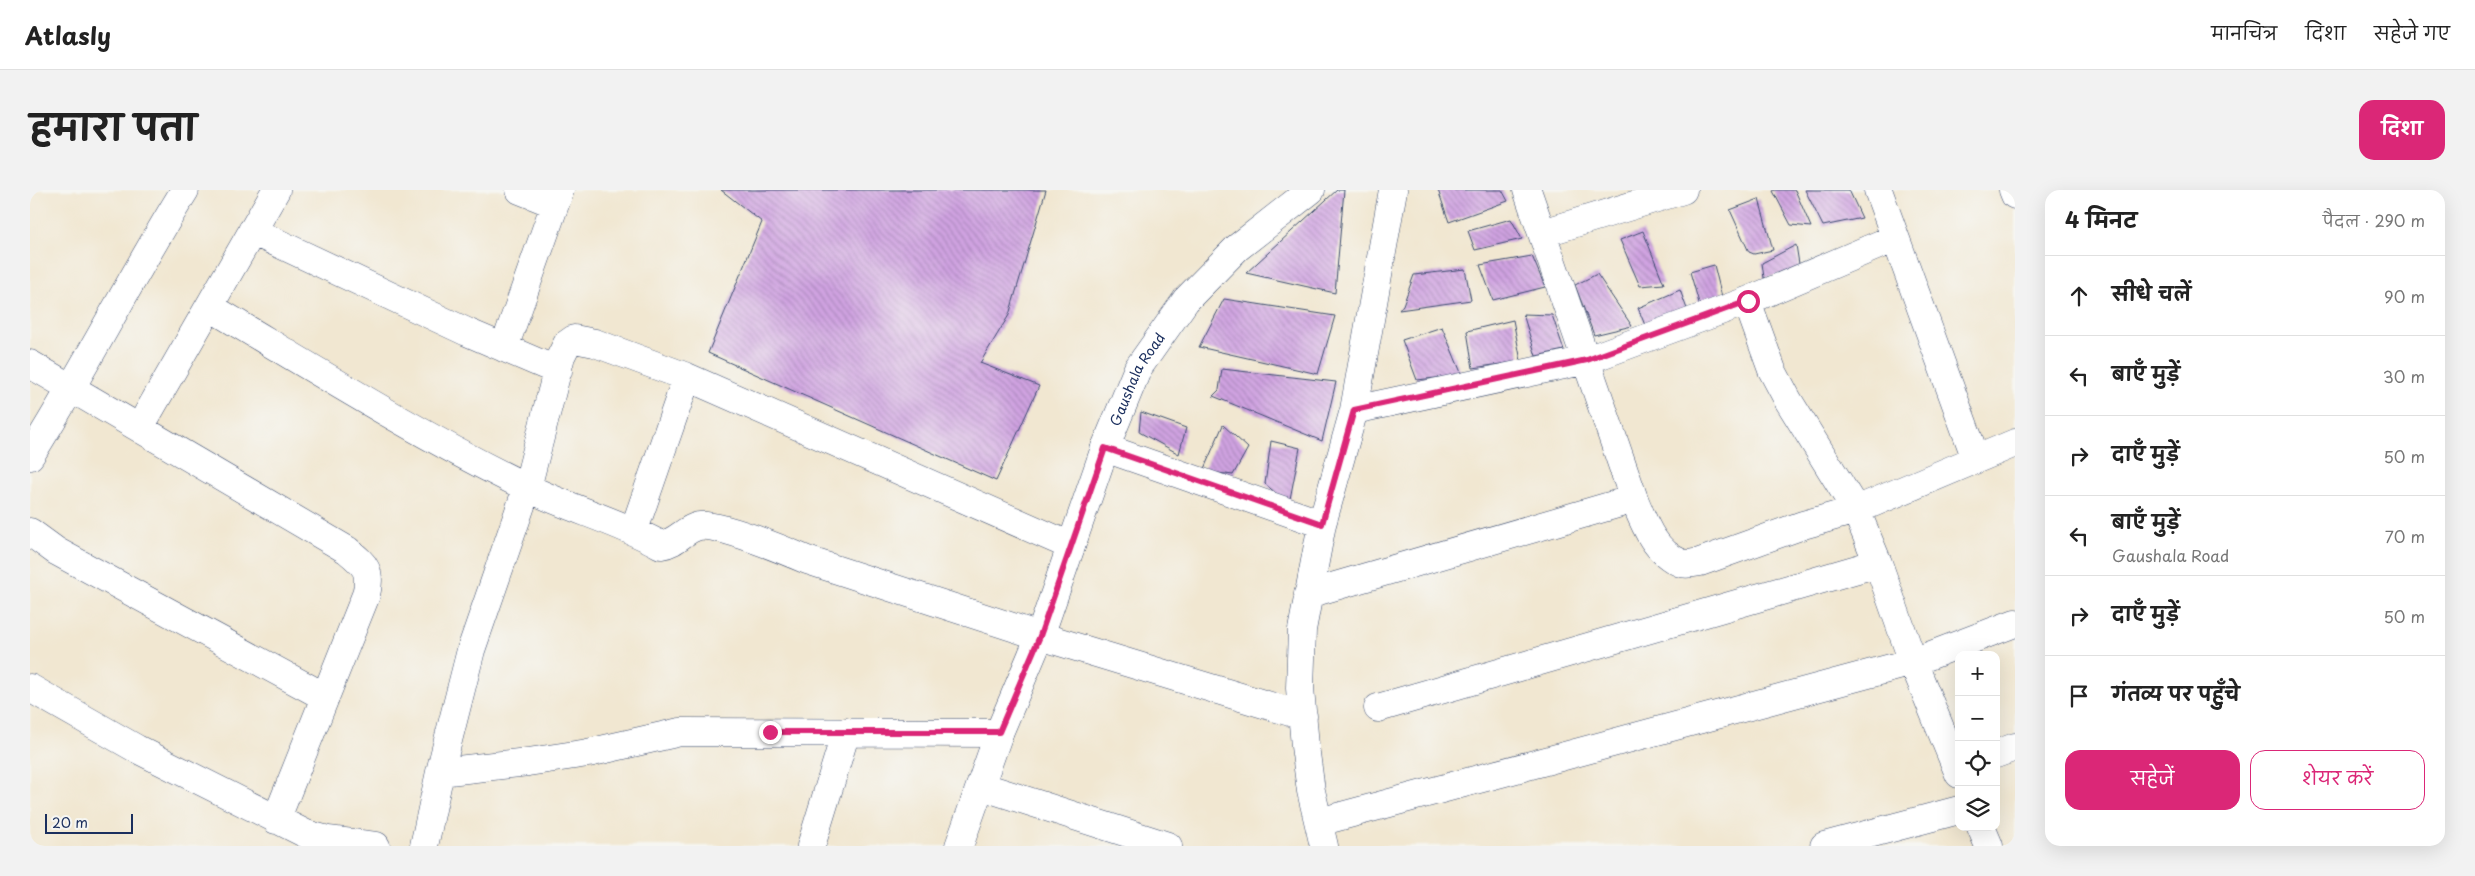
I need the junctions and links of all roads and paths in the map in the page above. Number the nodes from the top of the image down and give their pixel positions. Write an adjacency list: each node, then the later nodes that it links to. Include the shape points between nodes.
1 (185, 190): 22 (street)
2 (276, 190): 12 (street)
3 (520, 190): 11 (street)
4 (1311, 190): 26 (street, Gaushala Road, via 1237,248 1186,300 1138,368)
5 (1393, 190): 23 (street)
6 (1527, 190): 13 (street)
7 (1683, 190): 13 (street)
8 (1878, 190): 14 (street)
9 (2013, 190): 10 (street)
10 (2015, 195)
11 (557, 197): 17 (street)
12 (252, 231): 16 (street); 17 (street)
13 (1543, 233): 18 (street)
14 (1895, 238): 15 (street); 28 (street)
15 (1748, 301): 18 (street); 31 (street, via 1772,370)
16 (210, 307): 24 (street); 29 (street, via 392,416)
17 (504, 348): 20 (street)
18 (1587, 360): 23 (street); 30 (street)
19 (30, 364): 22 (street)
20 (558, 371): 21 (street, via 567,344 580,338); 29 (street)
21 (686, 377): 33 (street); 35 (street)
22 (71, 390): 24 (street); 27 (street)
23 (1354, 410): 32 (street)
24 (140, 427): 42 (street, via 347,550 365,565 369,582 366,595)
25 (2015, 443): 28 (street)
26 (1105, 448): 32 (street); 35 (street, Gaushala Road)
27 (30, 456)
28 (1976, 459): 31 (street)
29 (527, 488): 33 (street); 50 (street, via 471,650)
30 (1634, 499): 31 (street, via 1651,537 1666,554 1682,564 1700,562 1803,525); 37 (street)
31 (1856, 510): 36 (street)
32 (1322, 524): 37 (street)
33 (634, 530): 39 (street, via 661,545 678,540 698,526 711,527)
34 (30, 532): 42 (street, via 56,551)
35 (1072, 546): 39 (street, Gaushala Road)
36 (1878, 563): 40 (street); 43 (street)
37 (1308, 594): 44 (street, via 1302,630)
38 (2015, 623): 40 (street)
39 (1040, 636): 44 (street); 46 (street, Gaushala Road)
40 (1913, 662): 49 (street); 55 (street)
41 (30, 688): 53 (street)
42 (325, 697): 53 (street)
43 (1378, 708)
44 (1302, 716): 55 (street, via 1311,791)
45 (846, 732): 46 (street); 50 (street, via 680,732 562,757); 58 (street)
46 (999, 732): 51 (street, Gaushala Road)
47 (2015, 747): 48 (street)
48 (2000, 753)
49 (1955, 765)
50 (440, 772): 57 (street)
51 (981, 786): 59 (street, Gaushala Road); 60 (street)
52 (1955, 811): 61 (street)
53 (276, 820): 56 (street, via 313,836)
54 (1983, 831): 62 (street)
55 (1322, 834)
56 (376, 846)
57 (424, 846)
58 (810, 846)
59 (960, 846)
60 (1168, 846)
61 (1824, 846)
62 (1989, 846)

